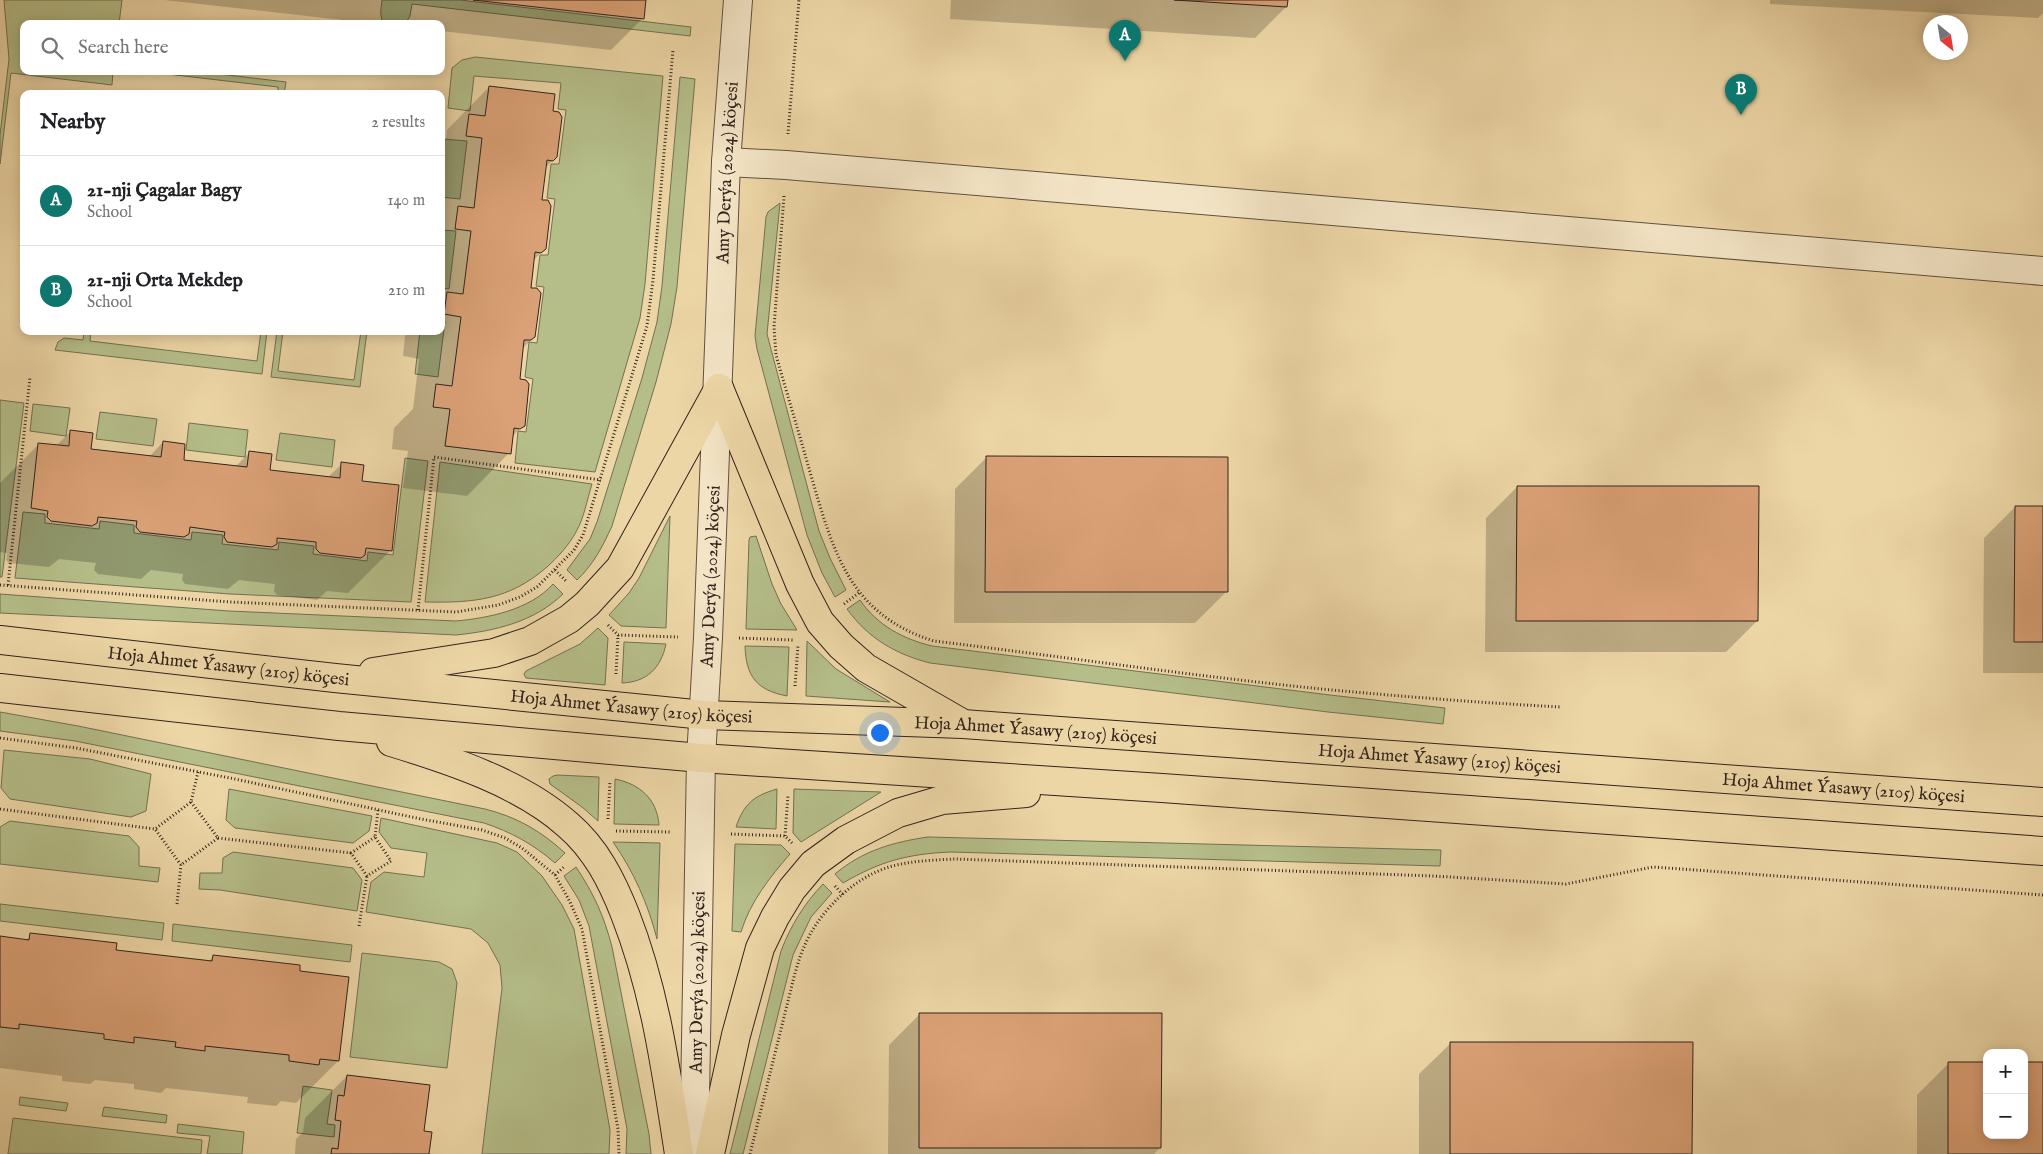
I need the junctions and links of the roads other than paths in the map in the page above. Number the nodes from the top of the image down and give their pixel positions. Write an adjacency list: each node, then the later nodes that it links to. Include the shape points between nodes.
1 (738, 0): 2 (street, Amy Derýa (2024) köçesi)
2 (726, 162): 3 (street); 4 (street, Amy Derýa (2024) köçesi)
3 (2043, 271)
4 (718, 388): 6 (main road, via 620,568 569,619 530,641 494,653); 8 (street, Amy Derýa (2024) köçesi); 9 (main road, via 800,584 820,622 866,668)
5 (0, 640): 6 (main road, Hoja Ahmet Ýasawy (2105) köçesi)
6 (335, 678): 8 (main road, Hoja Ahmet Ýasawy (2105) köçesi)
7 (0, 688): 10 (main road)
8 (704, 715): 9 (main road, Hoja Ahmet Ýasawy (2105) köçesi); 11 (street, Amy Derýa (2024) köçesi)
9 (963, 724): 13 (main road, Hoja Ahmet Ýasawy (2105) köçesi)
10 (339, 726): 11 (main road); 15 (main road, via 455,762 524,794 568,825 589,846 612,882 637,944 657,1017)
11 (701, 758): 12 (main road); 16 (street, Amy Derýa (2024) köçesi)
12 (1162, 788): 14 (main road); 17 (main road, via 1038,792 942,800 898,813 846,840 814,864 792,889 760,948 736,1035)
13 (2043, 802)
14 (2043, 850)
15 (679, 1154)
16 (694, 1154)
17 (710, 1154)

